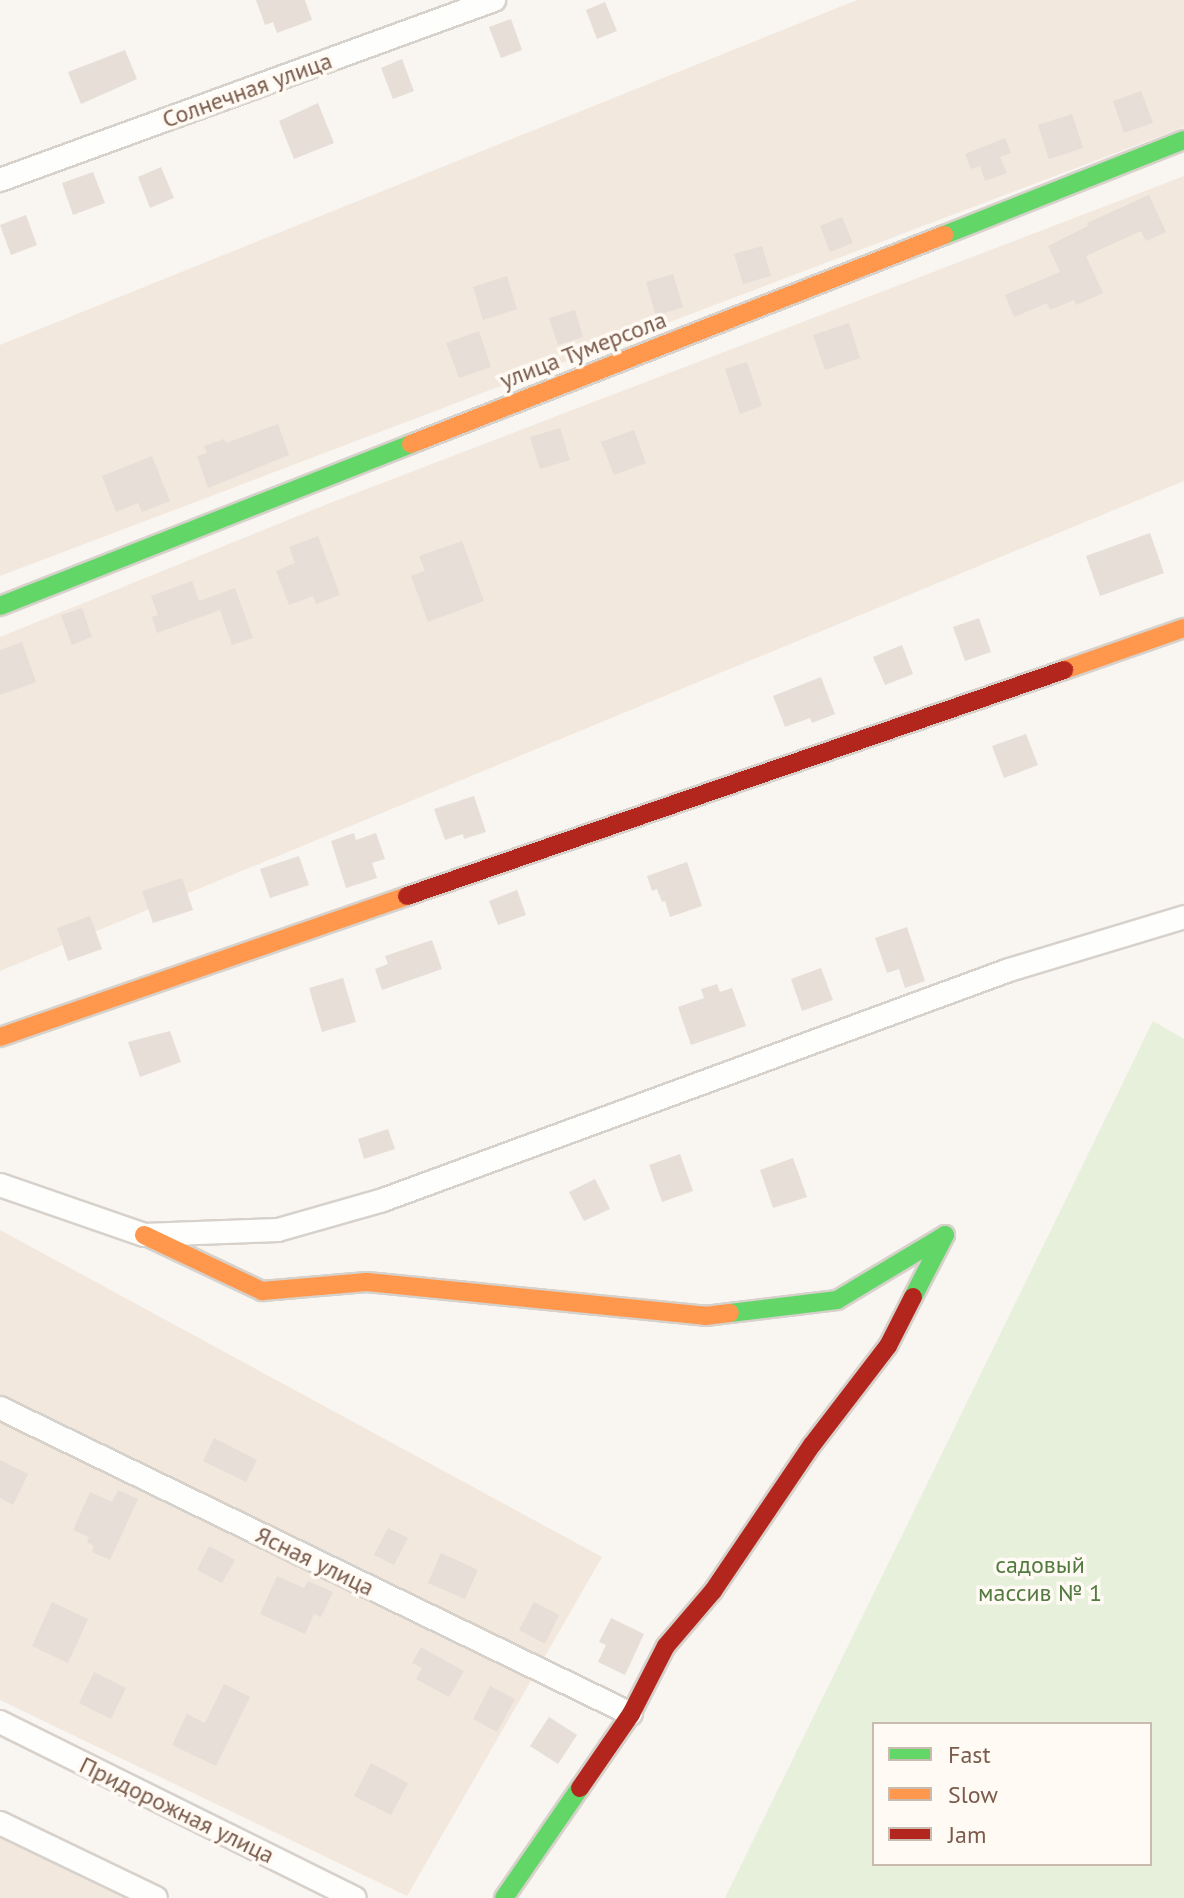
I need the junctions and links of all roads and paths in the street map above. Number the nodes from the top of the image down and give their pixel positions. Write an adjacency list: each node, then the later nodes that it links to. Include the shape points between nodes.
1 (494, 0): 3 (street, Солнечная улица)
2 (1184, 140): 4 (street, улица Тумерсола)
3 (0, 180)
4 (0, 606)
5 (1184, 628): 7 (street)
6 (1184, 917): 9 (street, via 1009,970 383,1200 278,1230)
7 (0, 1037)
8 (0, 1185): 9 (street)
9 (144, 1235): 11 (street, via 262,1291 367,1282 705,1316 837,1300 945,1235 888,1346 812,1445 713,1591 666,1646)
10 (0, 1408): 11 (street, Ясная улица)
11 (631, 1714): 16 (street)
12 (0, 1722): 15 (street, Придорожная улица)
13 (0, 1823): 14 (street)
14 (156, 1898)
15 (355, 1898)
16 (504, 1898)

